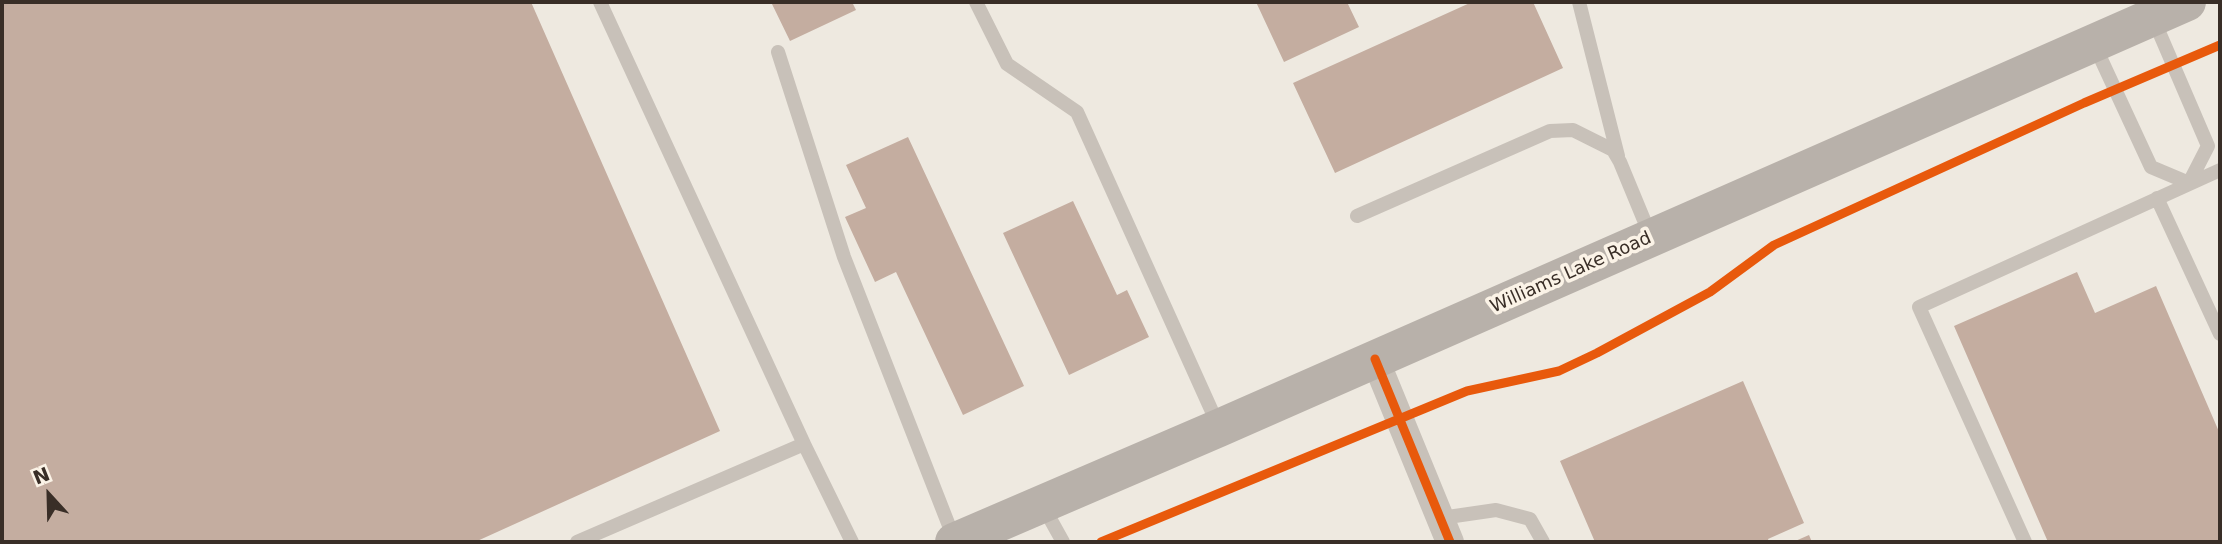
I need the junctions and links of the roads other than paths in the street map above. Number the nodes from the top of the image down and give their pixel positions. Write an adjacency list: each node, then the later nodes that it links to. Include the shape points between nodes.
1 (600, 2): 17 (lane)
2 (976, 2): 16 (lane, via 1007,64 1077,112)
3 (1579, 2): 8 (lane)
4 (2187, 2): 5 (main road, Williams Lake Road)
5 (2152, 18): 6 (main road, Williams Lake Road); 10 (lane, via 2208,146)
6 (2094, 42): 10 (lane, via 2151,167); 13 (main road, Williams Lake Road)
7 (778, 52): 22 (lane, via 845,257)
8 (1620, 162): 12 (lane, via 1613,150 1573,130 1550,131); 13 (lane)
9 (2220, 170): 10 (lane)
10 (2189, 183): 11 (lane)
11 (2157, 198): 14 (lane); 25 (lane, via 1919,307)
12 (1357, 216)
13 (1651, 237): 15 (main road, Williams Lake Road)
14 (2220, 334)
15 (1374, 359): 16 (main road, Williams Lake Road); 19 (street)
16 (1219, 428): 18 (main road, Williams Lake Road)
17 (804, 444): 20 (lane); 21 (lane)
18 (1043, 505): 22 (main road, Williams Lake Road); 23 (lane)
19 (1446, 530): 24 (lane, via 1496,510 1530,519)
20 (577, 542)
21 (852, 542)
22 (955, 542)
23 (1063, 542)
24 (1543, 542)
25 (2025, 542)

